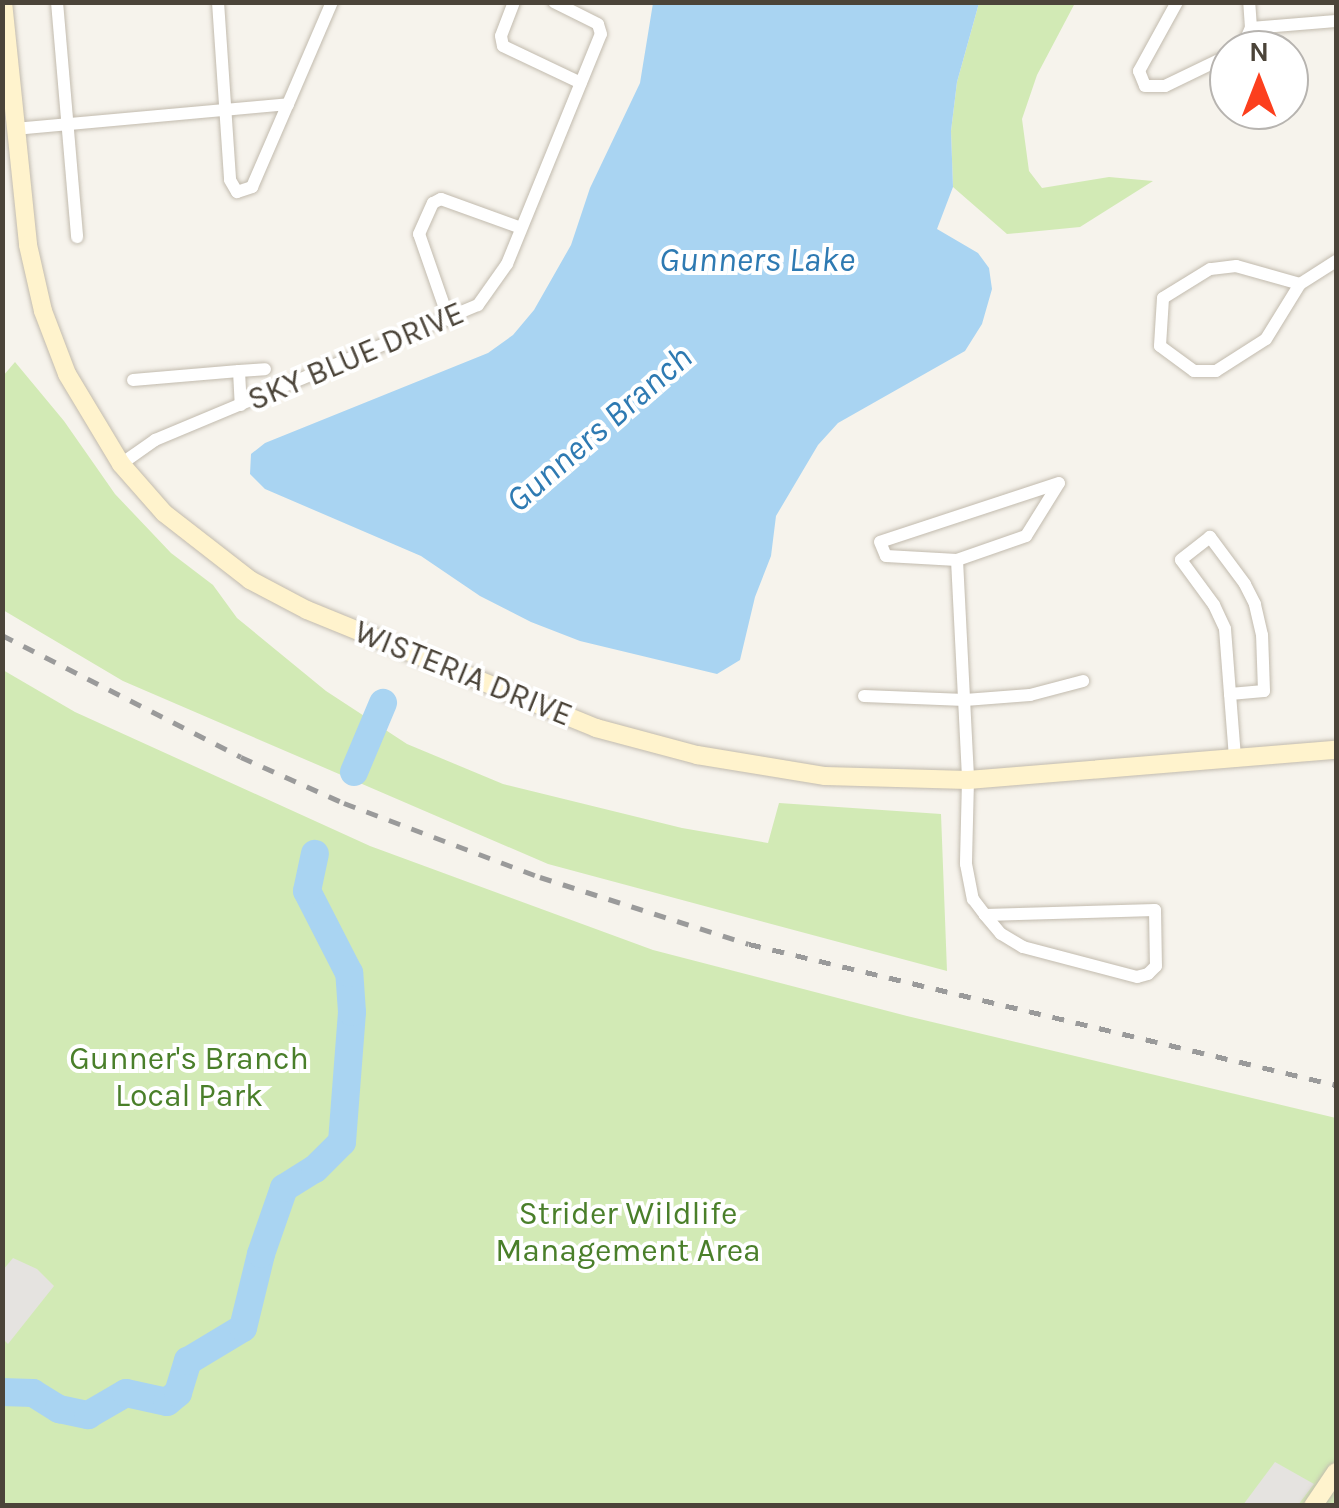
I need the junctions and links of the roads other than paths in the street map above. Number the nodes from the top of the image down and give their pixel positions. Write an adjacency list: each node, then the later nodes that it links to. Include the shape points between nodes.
1 (3, 2): 16 (street, WISTERIA DRIVE)
2 (57, 2): 15 (street)
3 (218, 2): 14 (street)
4 (332, 2): 13 (street)
5 (514, 2): 12 (street, via 503,46)
6 (554, 2): 12 (street, SKY BLUE DRIVE, via 598,24 601,34)
7 (1178, 2): 11 (street, via 1138,71 1145,86 1166,86)
8 (1249, 2): 10 (street)
9 (1336, 22): 10 (street)
10 (1250, 28)
11 (1209, 65)
12 (581, 82): 17 (street, SKY BLUE DRIVE)
13 (288, 104): 14 (street); 14 (street, via 252,187 237,192)
14 (223, 110): 15 (street)
15 (67, 124): 16 (street); 18 (street)
16 (15, 129): 26 (street, WISTERIA DRIVE, via 43,310 67,374)
17 (521, 228): 21 (street, SKY BLUE DRIVE, via 496,286); 21 (street, via 441,199 433,203 419,234)
18 (77, 237)
19 (1336, 261): 20 (street)
20 (1300, 284): 20 (street, via 1236,266 1210,269 1164,298 1160,346 1194,371 1216,371 1266,339)
21 (450, 320): 25 (street, SKY BLUE DRIVE)
22 (265, 368): 23 (street)
23 (239, 371): 24 (street); 25 (street)
24 (133, 380)
25 (241, 405): 26 (street, SKY BLUE DRIVE, via 154,440)
26 (121, 464): 34 (street, WISTERIA DRIVE, via 164,512 250,580 307,610 596,728 697,755 824,776)
27 (957, 560): 27 (street, via 886,556 880,542 1059,484 1026,536); 31 (street)
28 (1083, 681): 31 (street, via 1030,695)
29 (1230, 694): 29 (street, via 1225,629 1181,560 1210,537 1245,584 1262,635 1264,691); 33 (street)
30 (864, 696): 31 (street)
31 (965, 700): 34 (street)
32 (1336, 750): 33 (street, WISTERIA DRIVE)
33 (1235, 758): 34 (street, WISTERIA DRIVE)
34 (968, 780): 35 (street, via 966,864)
35 (985, 915): 35 (street, via 1155,910 1156,966 1137,977 1023,947)
36 (1336, 1472): 37 (street)
37 (1313, 1506)

